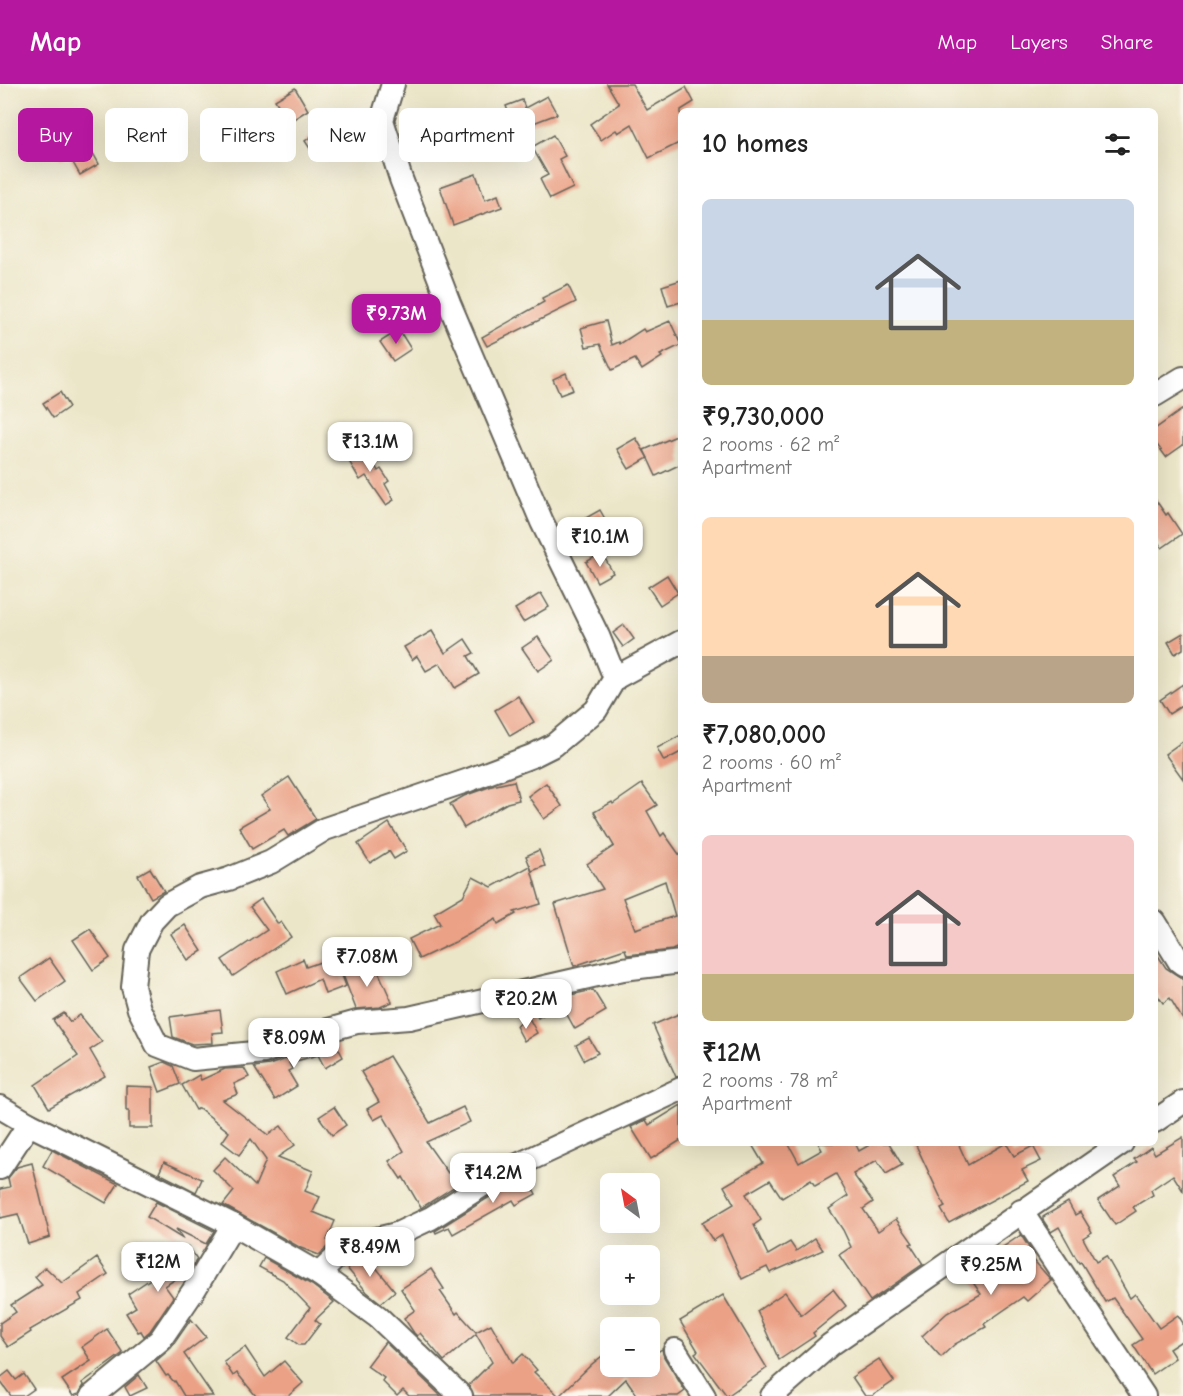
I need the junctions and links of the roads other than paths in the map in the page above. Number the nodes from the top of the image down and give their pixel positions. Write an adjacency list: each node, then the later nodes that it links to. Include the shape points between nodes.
1 (393, 84): 5 (street, via 382,120 412,209 542,522)
2 (1183, 378): 3 (street)
3 (1158, 393)
4 (678, 644): 5 (street)
5 (615, 678): 7 (street, via 596,710 546,748 469,780 325,829 271,862 200,887 167,905 152,921 137,950 133,987 157,1045 193,1059 264,1052 357,1022 410,1018 623,969)
6 (1158, 927): 8 (street)
7 (678, 962)
8 (1183, 964)
9 (678, 1090): 18 (street, via 505,1171 431,1218 397,1234 348,1246)
10 (1183, 1102): 12 (street)
11 (0, 1107): 13 (street)
12 (1158, 1119)
13 (29, 1124): 15 (street); 17 (street)
14 (1118, 1146): 16 (street)
15 (0, 1168)
16 (1021, 1211): 23 (street, via 830,1345); 24 (street)
17 (233, 1225): 18 (street); 20 (street, via 160,1340)
18 (319, 1274): 21 (street, via 378,1317)
19 (675, 1350): 22 (street)
20 (92, 1396)
21 (461, 1396)
22 (704, 1396)
23 (772, 1396)
24 (1144, 1396)

